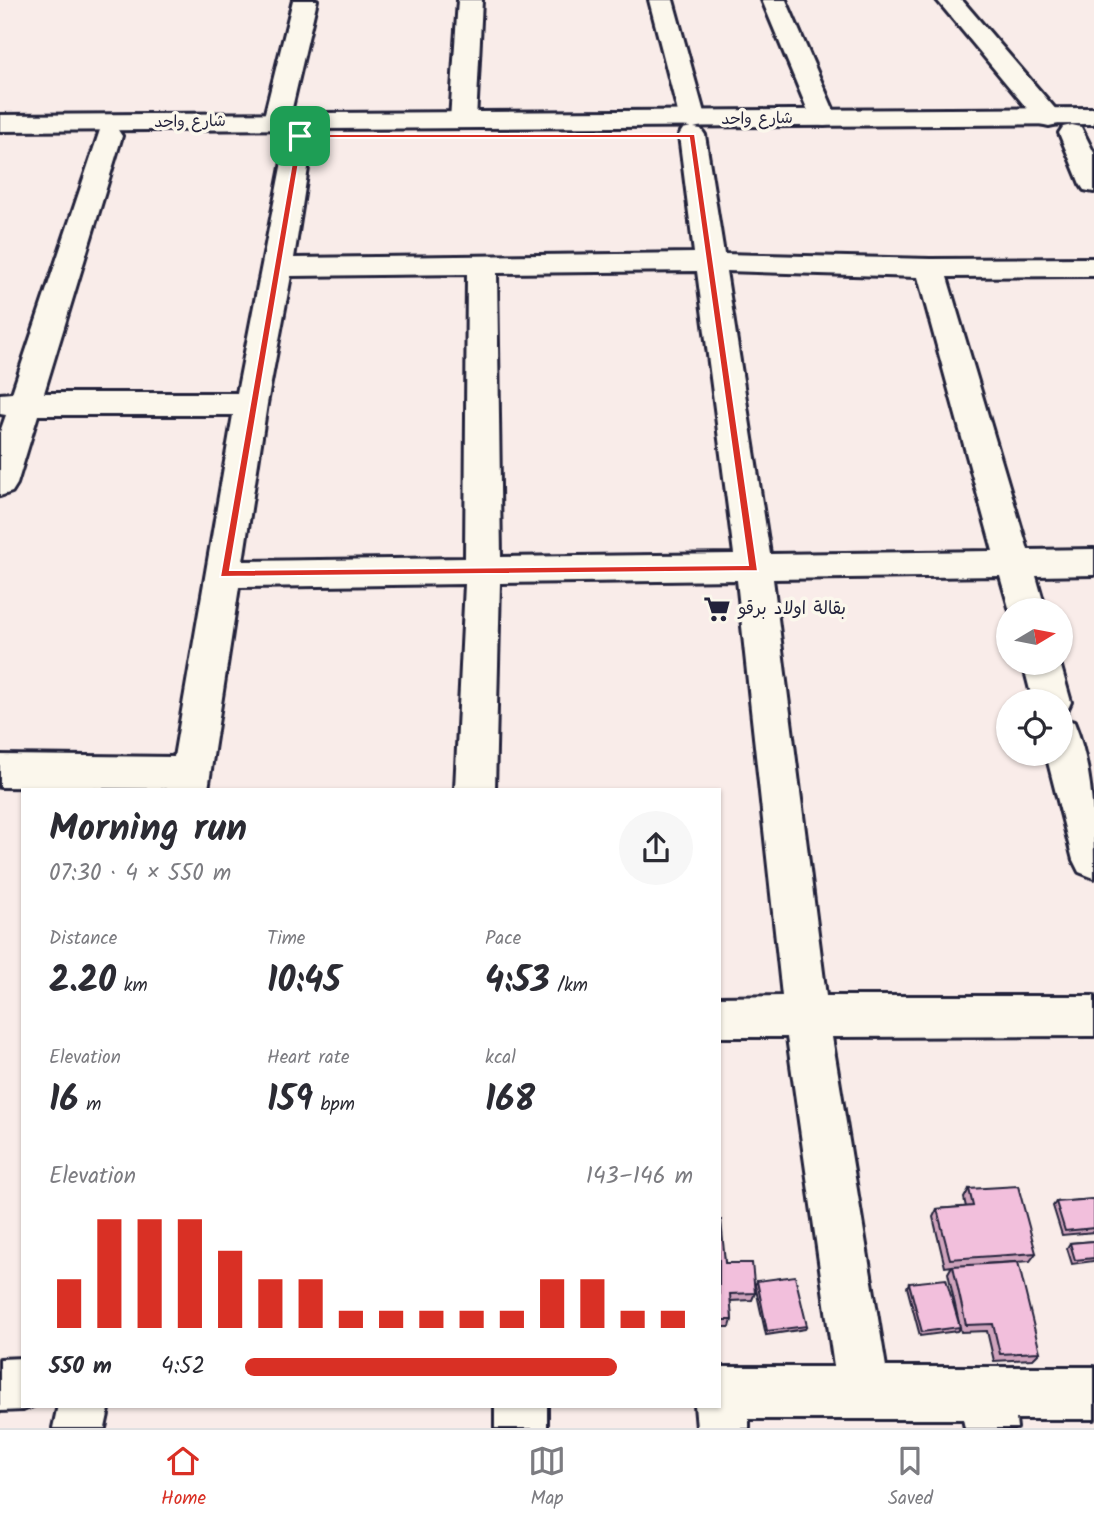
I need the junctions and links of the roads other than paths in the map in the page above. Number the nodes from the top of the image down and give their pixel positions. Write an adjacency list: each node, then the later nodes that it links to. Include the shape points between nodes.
1 (305, 0): 12 (street)
2 (470, 0): 9 (street)
3 (661, 0): 11 (street)
4 (774, 0): 7 (street)
5 (949, 0): 8 (street)
6 (1094, 116): 8 (street, شارع واحد)
7 (824, 117): 8 (street, شارع واحد); 11 (street, شارع واحد)
8 (1049, 118)
9 (463, 120): 11 (street, شارع واحد); 12 (street, شارع واحد)
10 (0, 123): 13 (street, شارع واحد)
11 (693, 127): 12 (street, شارع واحد); 14 (street, شارع واحد); 18 (street)
12 (288, 128): 13 (street, شارع واحد); 19 (street)
13 (153, 129): 15 (street, شارع واحد)
14 (1083, 133): 17 (street)
15 (109, 136): 16 (street, شارع واحد); 23 (street)
16 (0, 137)
17 (1094, 184)
18 (709, 262): 20 (street); 22 (street); 28 (street)
19 (278, 267): 20 (street); 24 (street)
20 (482, 267): 29 (street)
21 (1094, 267): 22 (street)
22 (930, 268): 27 (street)
23 (13, 404): 24 (street); 25 (street)
24 (251, 404): 30 (street)
25 (0, 484)
26 (1094, 562): 27 (street)
27 (1016, 564): 28 (street); 31 (street)
28 (754, 568): 29 (street); 37 (street)
29 (482, 570): 30 (street); 35 (street)
30 (224, 574): 34 (street)
31 (1025, 598)
32 (1069, 766): 36 (street)
33 (0, 771): 34 (street)
34 (190, 781)
35 (475, 788)
36 (1094, 860)
37 (806, 1016): 38 (street); 39 (street); 43 (street)
38 (1094, 1016)
39 (721, 1017)
40 (21, 1384): 41 (street)
41 (0, 1385)
42 (1094, 1393): 47 (street)
43 (864, 1395): 44 (street); 47 (street)
44 (721, 1405)
45 (83, 1408): 48 (street)
46 (520, 1408): 49 (street)
47 (988, 1410)
48 (79, 1428)
49 (521, 1428)

